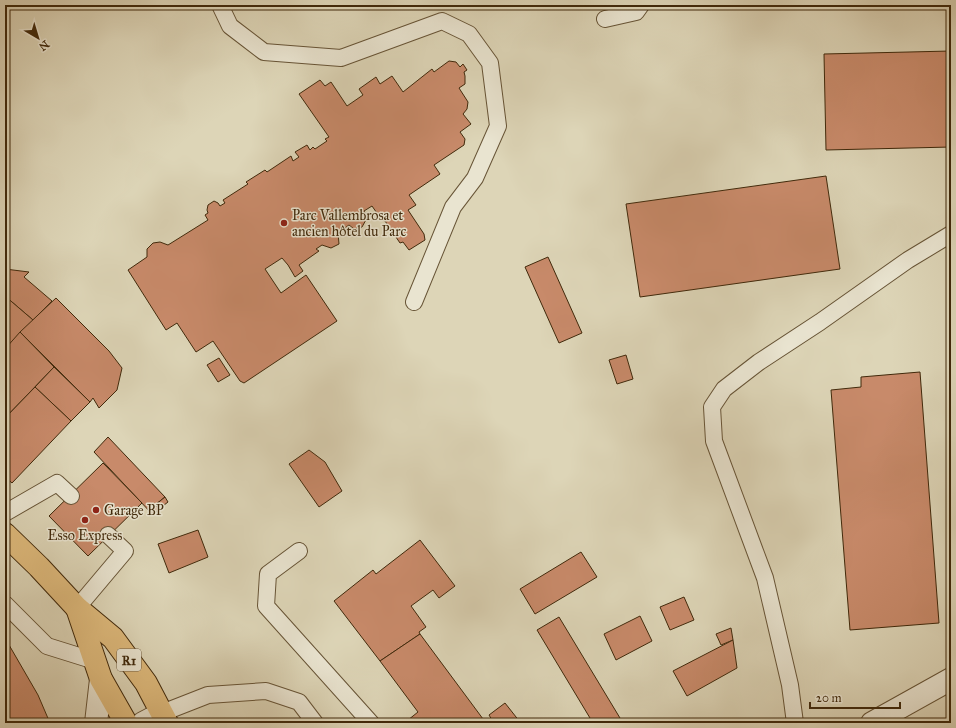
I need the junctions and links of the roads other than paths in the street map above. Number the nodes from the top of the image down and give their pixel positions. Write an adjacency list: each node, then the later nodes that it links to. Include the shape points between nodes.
1 (220, 5): 5 (lane, via 230,26 264,52 341,58 442,21 469,34 490,63 498,126 475,178 453,207)
2 (640, 5): 3 (lane, via 636,12)
3 (605, 19)
4 (951, 234): 21 (lane, via 908,260 760,362 724,389 712,407 714,441 765,578 790,684)
5 (414, 302)
6 (71, 496): 7 (lane, via 57,483)
7 (5, 513)
8 (5, 534): 12 (highway, R1)
9 (108, 535): 12 (lane, via 125,551)
10 (300, 551): 20 (lane, via 268,574 266,606)
11 (5, 604): 13 (lane, via 47,646)
12 (77, 608): 13 (highway, R1); 15 (highway, R1, via 113,638 146,684)
13 (98, 670): 16 (street); 17 (highway, R1)
14 (951, 679): 22 (street)
15 (165, 718): 18 (street); 19 (lane, via 208,695 266,691 299,702)
16 (96, 723)
17 (126, 723)
18 (143, 723)
19 (315, 723)
20 (371, 723)
21 (795, 723)
22 (872, 723)

